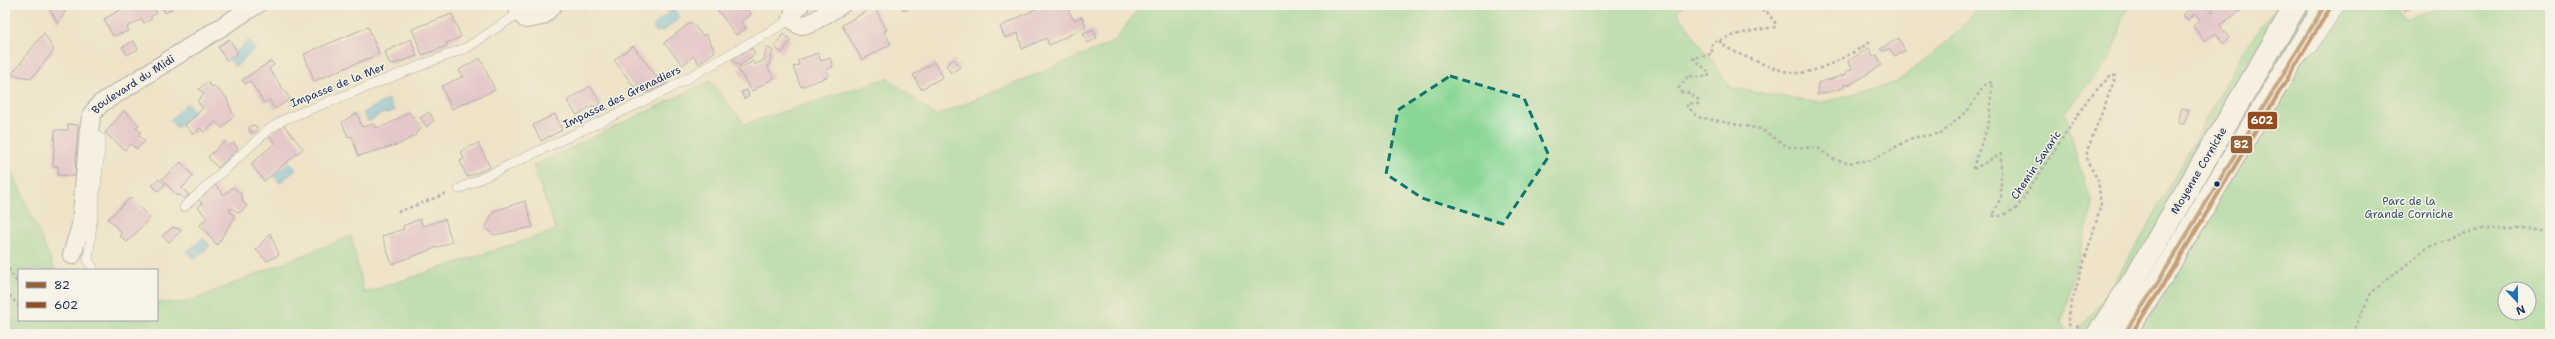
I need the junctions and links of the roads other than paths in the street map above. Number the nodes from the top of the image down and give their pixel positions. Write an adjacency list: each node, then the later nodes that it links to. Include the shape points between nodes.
1 (256, 5): 10 (street, Boulevard du Midi, via 100,104 92,114)
2 (553, 5): 7 (street, via 542,16 526,19)
3 (841, 5): 8 (street, via 809,24 798,25)
4 (2296, 5): 15 (main road, Moyenne Corniche, via 2135,278)
5 (2326, 5): 9 (main road)
6 (2341, 5): 9 (lane, via 2312,48)
7 (519, 9): 12 (lane, Impasse de la Mer, via 468,47 284,119 268,130)
8 (796, 12): 11 (lane, Impasse des Grenadiers, via 665,91)
9 (2292, 62): 16 (main road)
10 (89, 129): 13 (street, Boulevard du Midi, via 81,225); 14 (lane, via 101,139 88,261)
11 (459, 189)
12 (184, 207)
13 (72, 255)
14 (93, 267)
15 (2098, 334)
16 (2124, 334)

